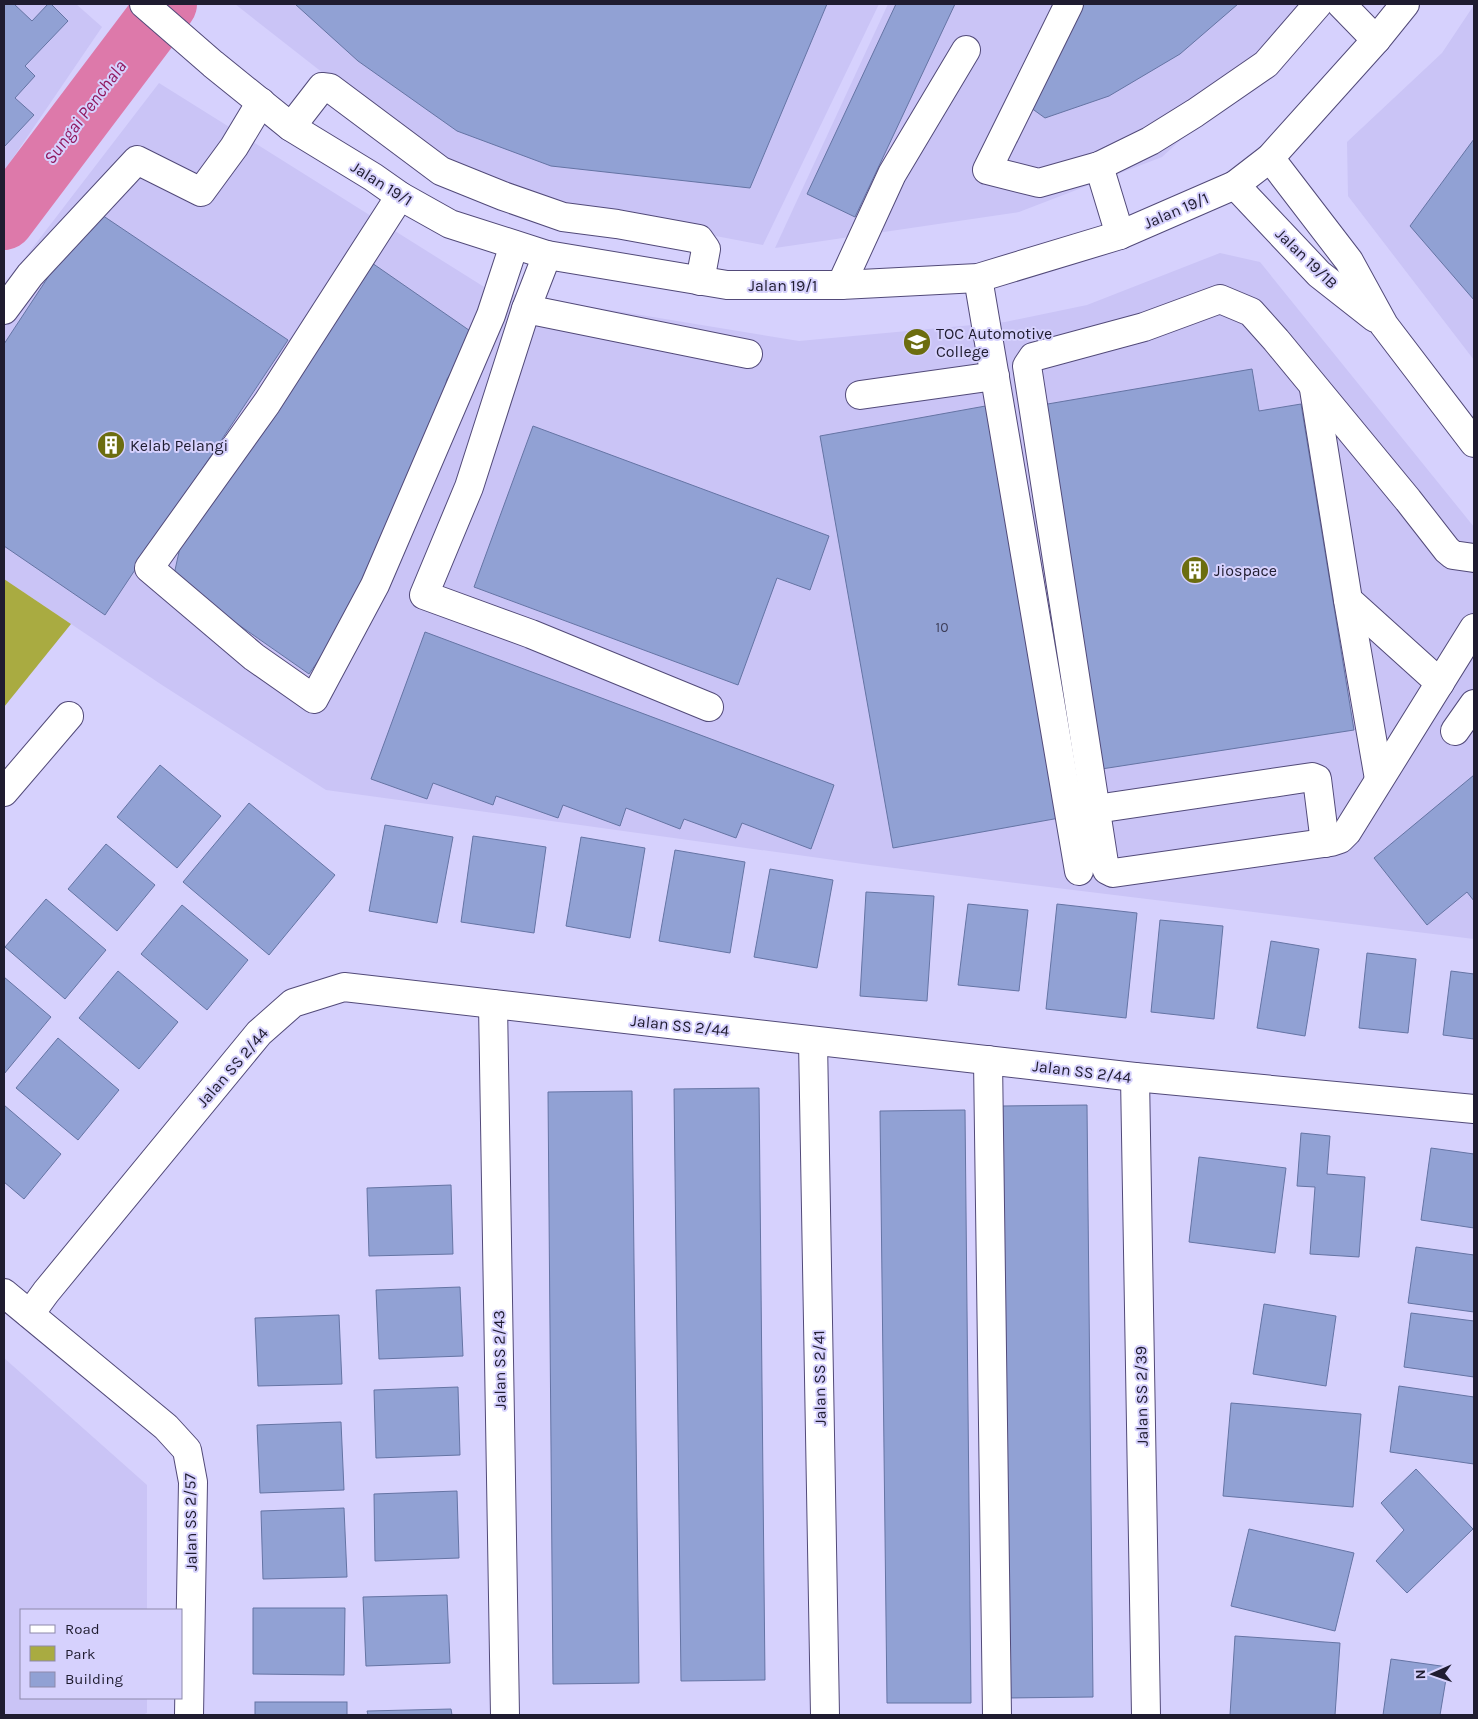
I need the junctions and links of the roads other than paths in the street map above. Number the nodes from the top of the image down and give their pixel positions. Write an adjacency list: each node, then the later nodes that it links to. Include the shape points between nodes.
1 (144, 4): 8 (street, Jalan 19/1)
2 (1069, 4): 11 (street, via 987,170 1039,183)
3 (1318, 4): 11 (street, via 1266,64 1196,113)
4 (1341, 4): 6 (street)
5 (1405, 4): 6 (street, Jalan 19/1)
6 (1376, 40): 10 (street, Jalan 19/1)
7 (966, 50): 19 (street, via 892,174)
8 (261, 102): 9 (street, Jalan 19/1); 21 (street, via 201,192 137,160 30,275)
9 (291, 127): 13 (street, Jalan 19/1); 18 (street, via 322,87 330,88 441,170 503,196 563,216 699,239 706,249)
10 (1270, 158): 12 (street, Jalan 19/1); 22 (street, Jalan 19/1B, via 1349,261)
11 (1099, 166): 14 (street)
12 (1235, 185): 14 (street, Jalan 19/1); 22 (street, Jalan 19/1B, via 1319,274)
13 (400, 196): 15 (street, Jalan 19/1, via 450,224); 15 (street, via 267,403 149,568 254,657 314,699 375,585 491,315)
14 (1120, 235): 17 (street, Jalan 19/1)
15 (514, 245): 16 (street, Jalan 19/1)
16 (547, 255): 18 (street, Jalan 19/1); 20 (street)
17 (978, 278): 19 (street, Jalan 19/1); 24 (street)
18 (700, 281): 19 (street, Jalan 19/1, via 727,285)
19 (841, 285)
20 (526, 309): 23 (street); 33 (street, via 469,487 424,595)
21 (4, 310)
22 (1384, 325): 27 (street, Jalan 19/1B)
23 (748, 354)
24 (995, 376): 26 (street); 40 (street)
25 (1314, 387): 28 (street, via 1447,550 1453,555); 29 (street); 38 (street, via 1251,312 1220,299 1144,327 1033,357 1027,366)
26 (860, 395)
27 (1474, 443)
28 (1474, 558)
29 (1348, 600): 31 (street); 36 (street)
30 (1474, 628): 31 (street)
31 (1440, 683): 36 (street)
32 (1474, 704): 35 (street)
33 (709, 706)
34 (69, 716): 37 (street)
35 (1455, 731)
36 (1379, 779): 39 (street, via 1347,832 1340,839)
37 (4, 792)
38 (1096, 808): 39 (street, via 1104,864 1113,873); 39 (street, via 1312,777 1317,779)
39 (1326, 843)
40 (1078, 871)
41 (493, 1004): 42 (street, Jalan SS 2/44); 47 (street, Jalan SS 2/44, via 344,987 293,1003 258,1033); 49 (street, Jalan SS 2/43)
42 (813, 1040): 43 (street, Jalan SS 2/44); 50 (street, Jalan SS 2/41)
43 (988, 1060): 44 (street, Jalan SS 2/44); 51 (street)
44 (1135, 1077): 45 (street, Jalan SS 2/44); 52 (street, Jalan SS 2/39)
45 (1474, 1108)
46 (4, 1293): 47 (street, Jalan SS 2/57)
47 (30, 1314): 48 (street, Jalan SS 2/57, via 166,1427 187,1450 193,1482)
48 (189, 1715)
49 (505, 1715)
50 (825, 1715)
51 (997, 1715)
52 (1146, 1715)

